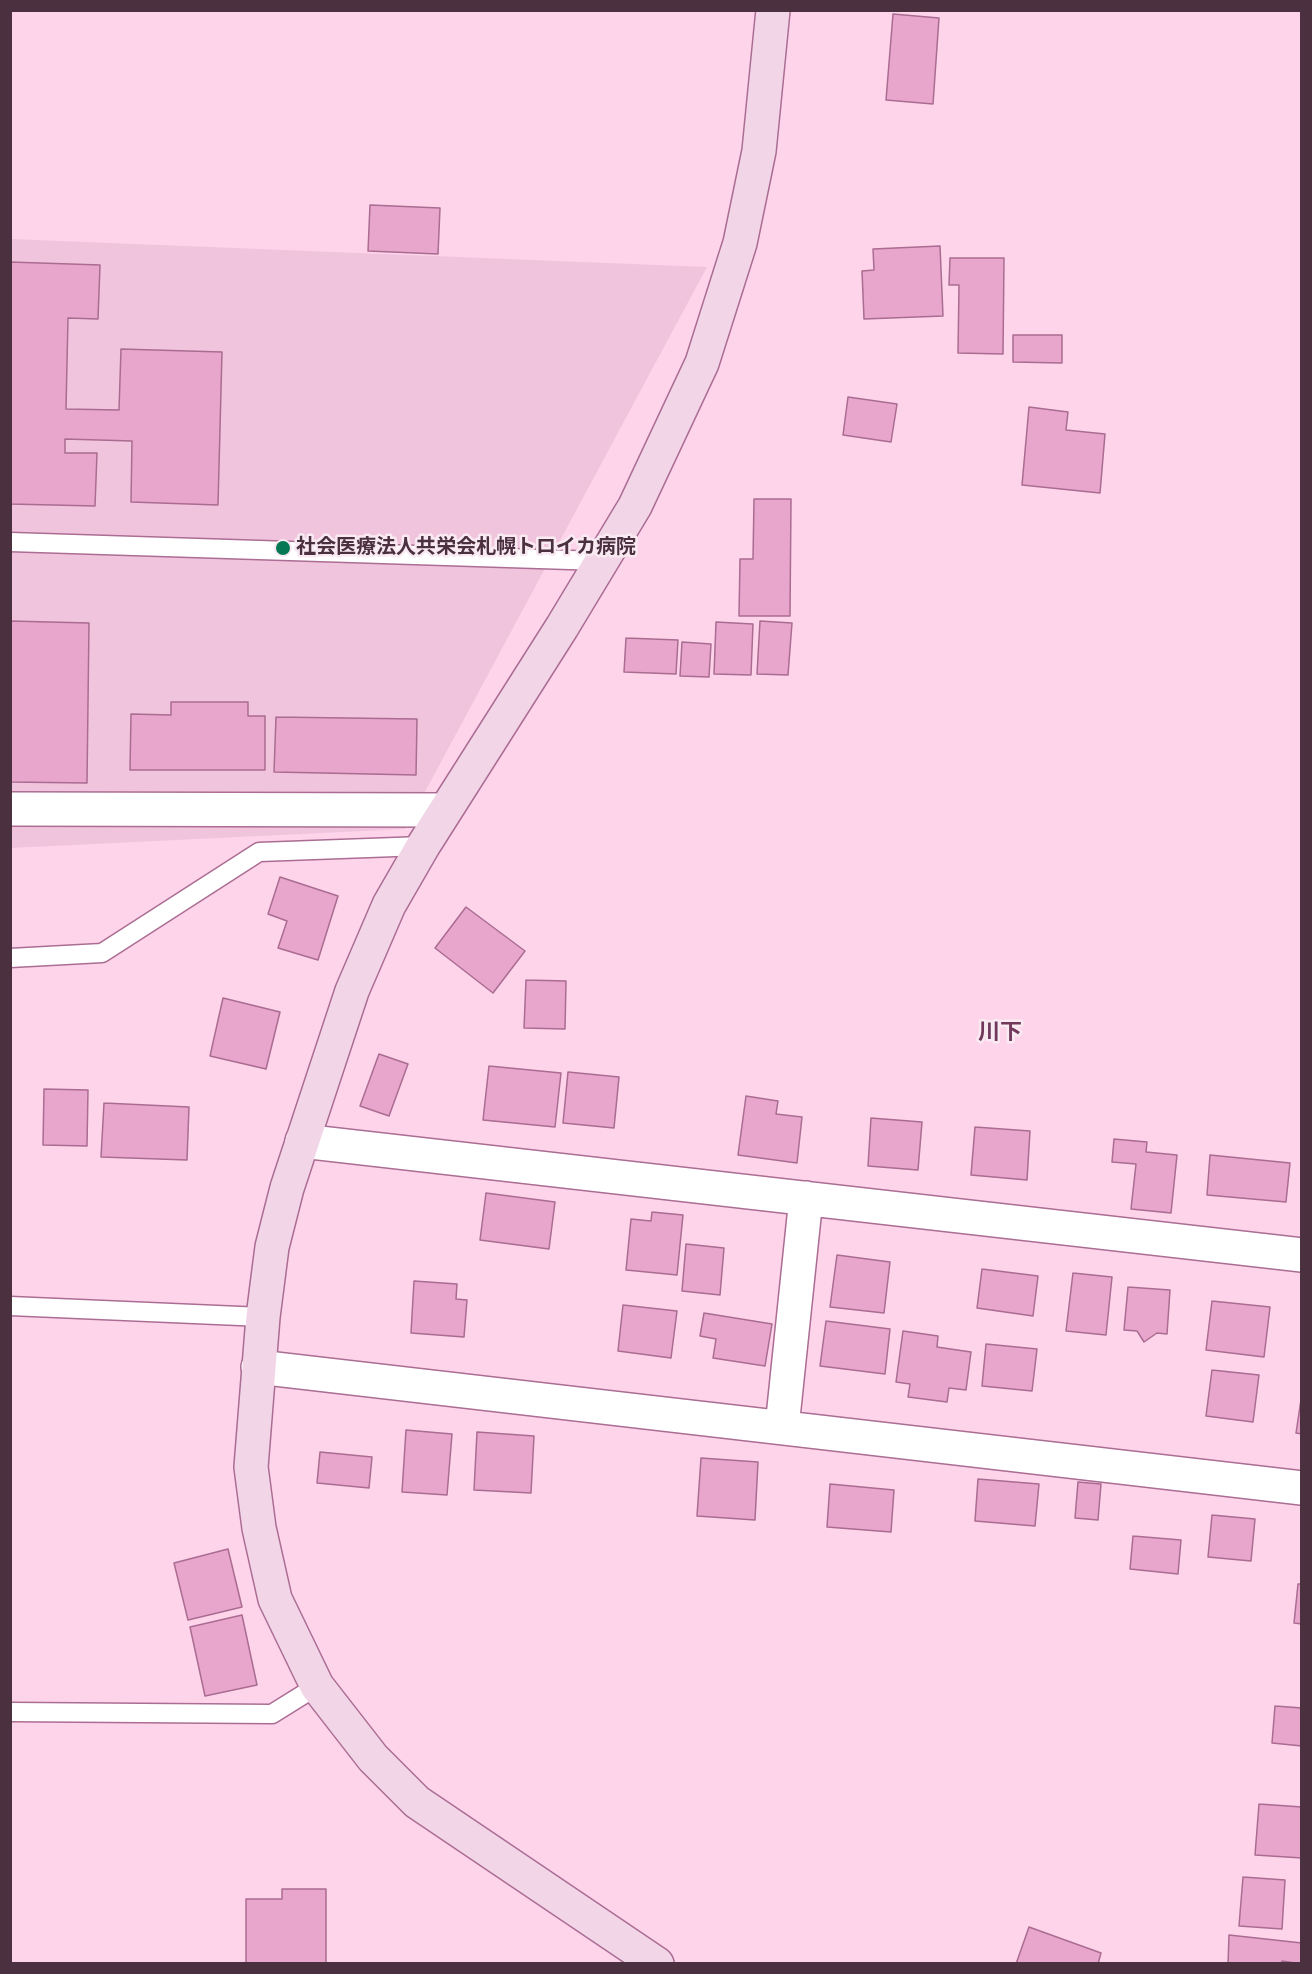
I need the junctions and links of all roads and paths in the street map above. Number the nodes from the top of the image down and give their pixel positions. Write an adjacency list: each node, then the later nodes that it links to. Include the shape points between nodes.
1 (773, 10): 3 (street, via 759,151 741,243 702,363 635,506)
2 (10, 542): 3 (lane)
3 (602, 561): 5 (street)
4 (10, 809): 5 (street)
5 (444, 810): 6 (street)
6 (423, 846): 7 (lane, via 259,852 102,953); 8 (street, via 389,905 352,991)
7 (10, 958)
8 (302, 1141): 9 (street); 12 (street, via 272,1247)
9 (806, 1198): 10 (street); 14 (street)
10 (1302, 1255)
11 (10, 1306): 12 (lane)
12 (263, 1317): 13 (street)
13 (258, 1367): 14 (street); 16 (street, via 251,1467 259,1528 275,1599)
14 (782, 1427): 15 (street)
15 (1302, 1488)
16 (316, 1686): 17 (lane, via 272,1714); 18 (street, via 373,1758 417,1802)
17 (10, 1712)
18 (657, 1964)

